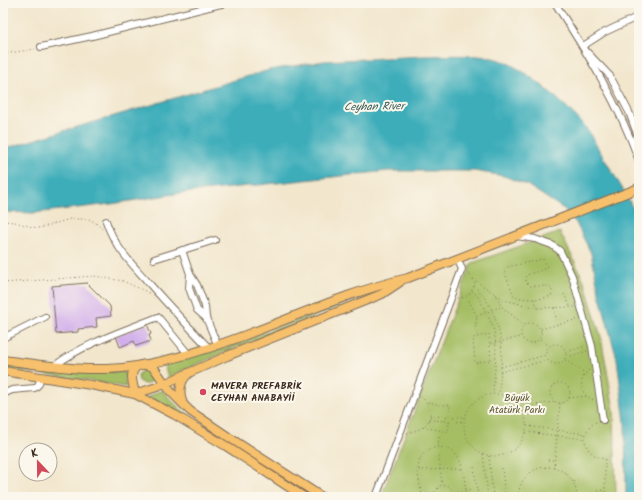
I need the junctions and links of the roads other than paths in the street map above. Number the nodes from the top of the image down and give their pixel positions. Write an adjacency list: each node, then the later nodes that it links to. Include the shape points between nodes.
1 (225, 3): 5 (street)
2 (555, 3): 4 (street)
3 (639, 16): 4 (street, via 605,32)
4 (584, 47): 6 (street, via 610,76); 7 (street, via 618,110)
5 (41, 48)
6 (639, 138)
7 (639, 161)
8 (639, 188): 10 (main road)
9 (106, 221): 19 (street, via 110,235 127,258 162,299)
10 (516, 236): 14 (main road); 31 (street, via 552,245 560,251 572,276 592,347)
11 (215, 240): 12 (street)
12 (182, 250): 13 (street); 18 (street, via 190,274 189,288 197,310 206,318)
13 (154, 259)
14 (457, 259): 15 (main road); 34 (street, via 462,269)
15 (408, 278): 18 (main road, via 377,285); 24 (main road, via 382,294)
16 (45, 317): 17 (street)
17 (3, 338)
18 (218, 346): 19 (main road)
19 (210, 348): 20 (main road)
20 (190, 355): 22 (main road); 23 (street, via 158,317 98,341)
21 (3, 360): 23 (main road)
22 (142, 364): 23 (main road, via 108,368); 27 (main road, via 151,365); 29 (main road, via 135,368 132,376)
23 (54, 366)
24 (196, 369): 27 (main road); 30 (main road, via 181,384)
25 (3, 371): 26 (main road)
26 (40, 377): 28 (street, via 35,388 12,390); 29 (main road)
27 (165, 383): 29 (main road); 30 (main road)
28 (3, 394)
29 (135, 394): 32 (main road, via 226,446)
30 (184, 406): 33 (main road)
31 (603, 420)
32 (304, 497)
33 (322, 497)
34 (376, 497)

